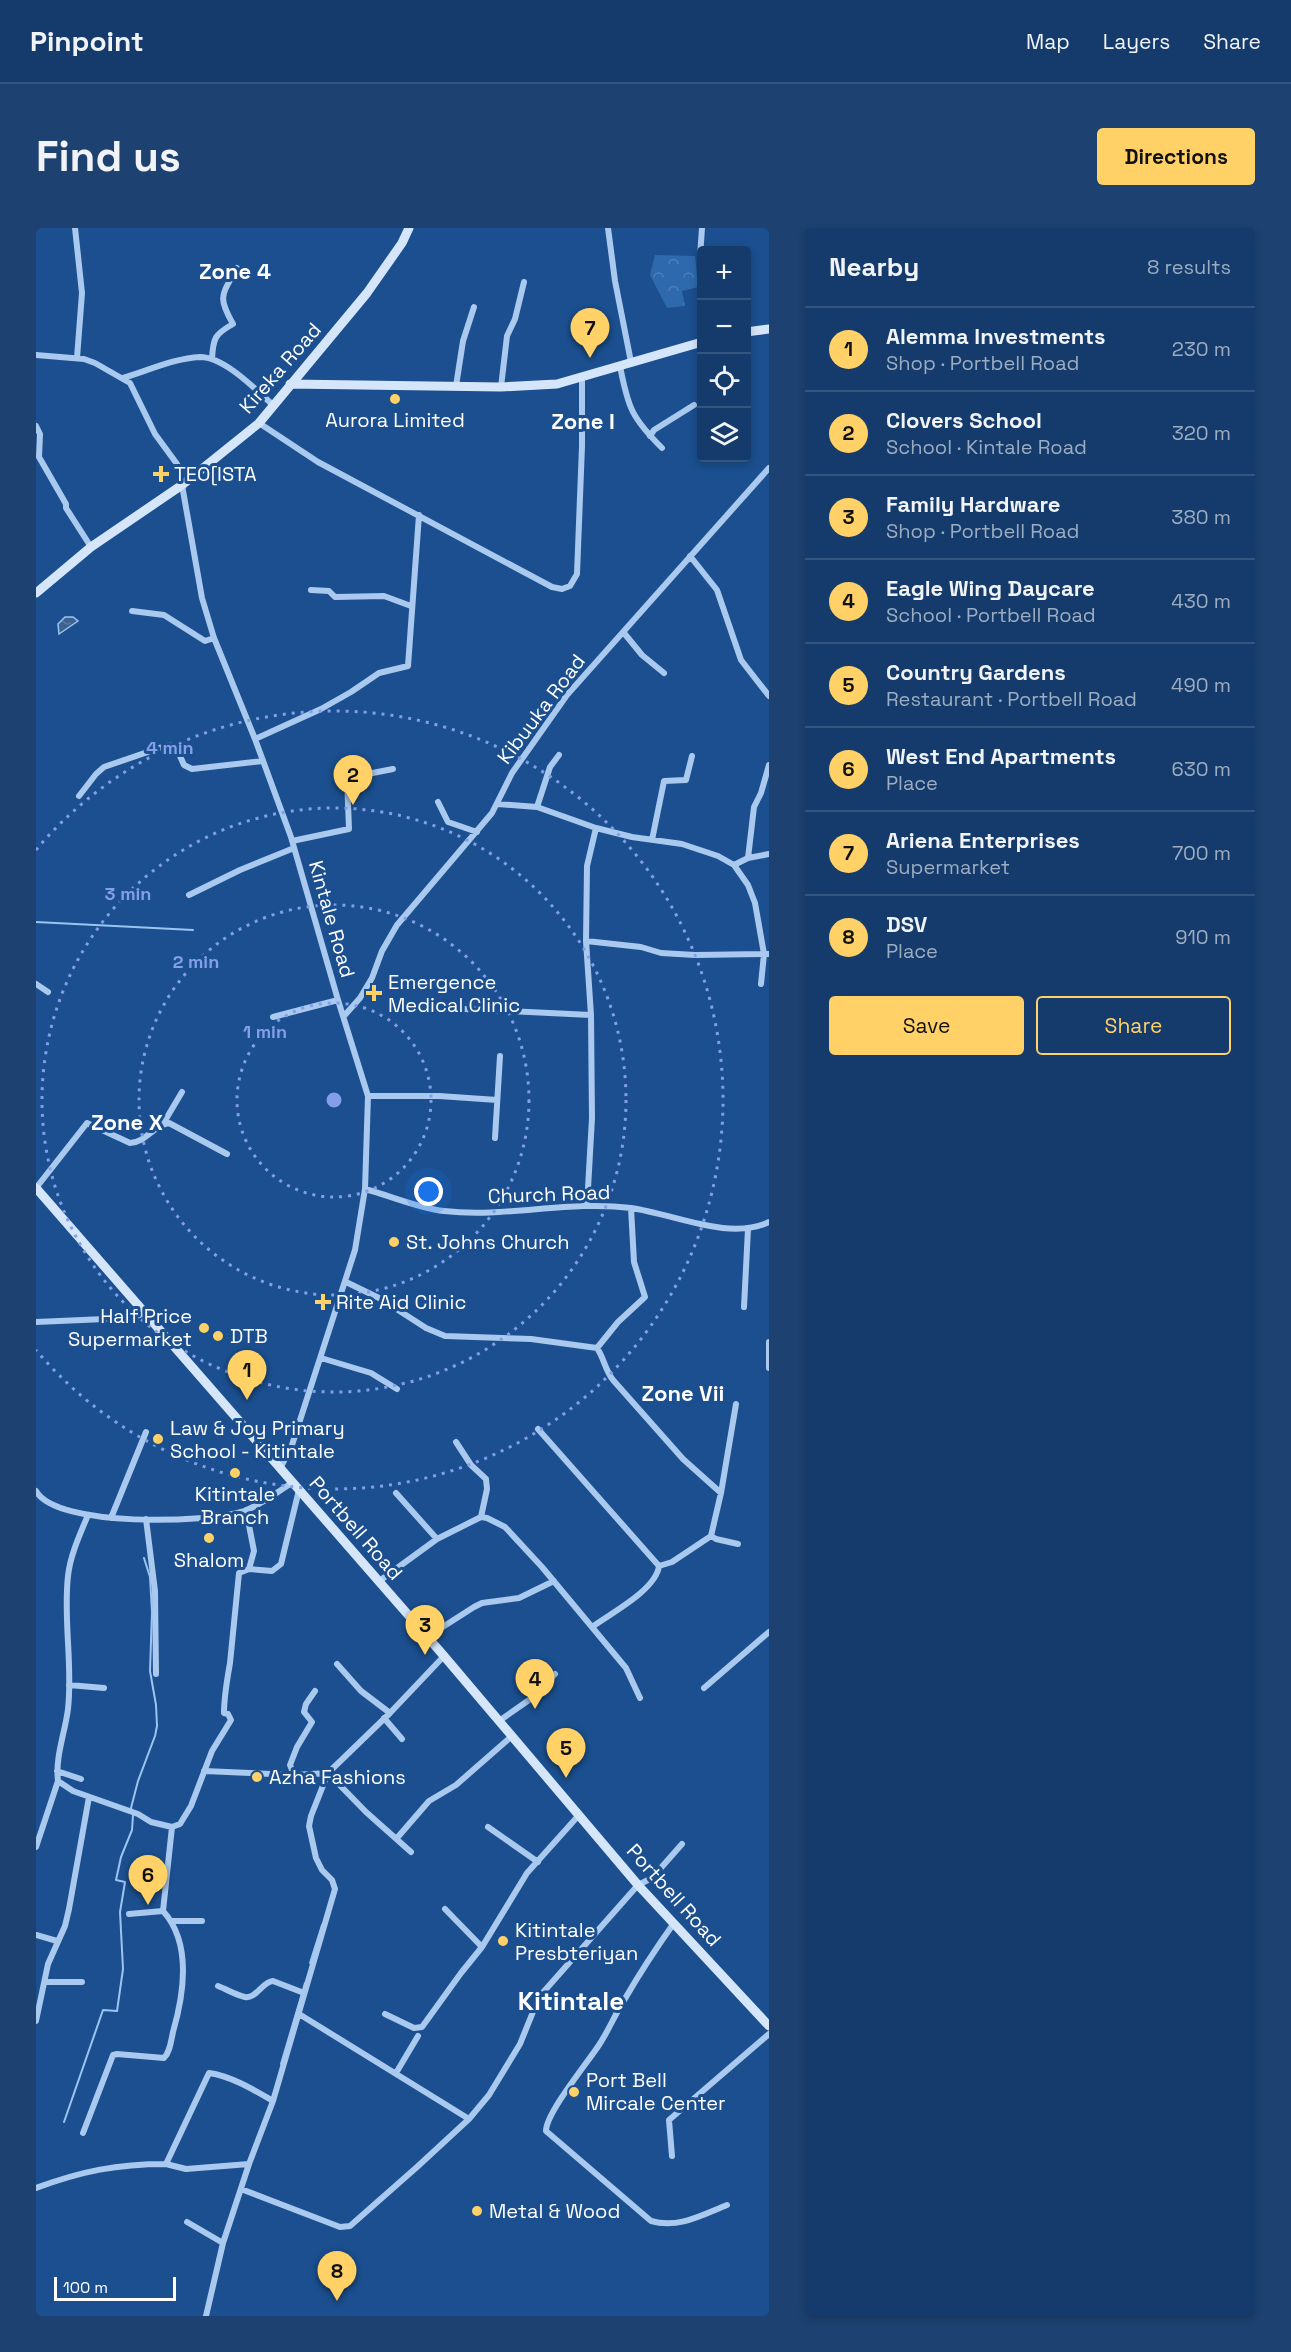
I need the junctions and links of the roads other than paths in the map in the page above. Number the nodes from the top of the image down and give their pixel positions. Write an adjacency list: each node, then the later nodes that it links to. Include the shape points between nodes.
1 (75, 228): 13 (street, via 82,293)
2 (409, 228): 19 (main road, Kireka Road, via 367,292)
3 (608, 228): 15 (street)
4 (702, 228): 5 (street)
5 (701, 246)
6 (237, 268): 14 (street, via 224,291 222,304 233,324 219,332 213,343)
7 (524, 282): 21 (street, via 507,336)
8 (474, 307): 20 (street, via 463,341)
9 (769, 329): 10 (main road)
10 (751, 331)
11 (697, 343): 15 (main road)
12 (36, 355): 13 (street)
13 (77, 358): 18 (street)
14 (212, 359): 18 (street, via 200,357); 22 (street)
15 (631, 362): 16 (main road)
16 (620, 366): 17 (main road); 26 (street, via 630,408)
17 (582, 377): 21 (main road, via 557,384); 31 (street, via 578,557 577,574 570,586 552,588)
18 (123, 378): 28 (street, via 135,390 141,408)
19 (290, 384): 20 (main road); 22 (main road, Kireka Road)
20 (456, 386): 21 (main road)
21 (501, 387)
22 (273, 405): 24 (main road, Kireka Road)
23 (694, 405): 26 (street)
24 (259, 423): 30 (main road, Kireka Road); 31 (street, via 318,462)
25 (36, 426): 32 (street, via 40,434 39,457)
26 (650, 436): 27 (street)
27 (662, 448)
28 (177, 464)
29 (769, 468): 33 (street, Kibuuka Road)
30 (182, 485): 32 (main road, Kireka Road); 39 (street, Kintale Road, via 202,598)
31 (419, 515): 36 (street)
32 (92, 547): 35 (main road, Kireka Road)
33 (690, 556): 38 (street, Kibuuka Road); 41 (street, via 717,590 741,660)
34 (311, 590): 36 (street, via 329,591 335,597 384,596)
35 (36, 593)
36 (411, 606): 42 (street, via 408,666 378,673 321,709)
37 (132, 611): 39 (street, via 164,615 205,641)
38 (624, 633): 40 (street); 50 (street, Kibuuka Road, via 567,695 522,756)
39 (214, 638): 42 (street, Kintale Road)
40 (664, 673)
41 (769, 696)
42 (255, 739): 45 (street, Kintale Road)
43 (559, 755): 51 (street, via 550,767)
44 (692, 756): 54 (street, via 686,780 664,781)
45 (263, 761): 48 (street, via 192,769 184,765 176,747 168,745 104,767); 55 (street, Kintale Road)
46 (769, 765): 57 (street, via 752,814)
47 (393, 769): 55 (street, via 347,778 349,829 324,832)
48 (79, 796)
49 (438, 802): 53 (street, via 448,822)
50 (498, 804): 51 (street); 53 (street, Kibuuka Road)
51 (537, 807): 52 (street)
52 (596, 828): 54 (street); 60 (street, via 587,866)
53 (477, 832): 68 (street, Kibuuka Road, via 398,925 372,978)
54 (652, 840): 58 (street, via 693,846)
55 (293, 844): 59 (street); 65 (street, Kintale Road)
56 (769, 854): 57 (street)
57 (748, 858): 58 (street)
58 (734, 865): 61 (street, via 755,903)
59 (189, 895)
60 (586, 941): 61 (street, via 641,947 661,954); 67 (street)
61 (767, 954): 63 (street)
62 (36, 984): 64 (street)
63 (761, 984)
64 (48, 992)
65 (338, 1000): 68 (street, Kintale Road); 69 (street)
66 (464, 1009): 67 (street)
67 (591, 1015): 79 (street, via 592,1118)
68 (344, 1016): 72 (street, Kintale Road)
69 (273, 1017)
70 (500, 1056): 73 (street)
71 (182, 1092): 74 (street)
72 (368, 1096): 73 (street); 78 (street, Kintale Road)
73 (497, 1100): 75 (street)
74 (163, 1124): 76 (street, via 170,1123); 77 (street, via 130,1143 87,1123)
75 (495, 1138)
76 (227, 1154)
77 (36, 1188): 85 (main road, Portbell Road)
78 (365, 1189): 79 (street, Church Road, via 440,1211 466,1214); 83 (street, Kintale Road)
79 (586, 1206): 80 (street, Church Road)
80 (631, 1208): 82 (street, Church Road); 88 (street, via 634,1262 645,1297)
81 (769, 1222): 82 (street, Church Road)
82 (748, 1229): 84 (street)
83 (346, 1282): 88 (street, via 445,1336 531,1339); 89 (street, Kintale Road)
84 (744, 1307)
85 (146, 1313): 86 (street, via 128,1318); 96 (main road, Portbell Road)
86 (36, 1322)
87 (769, 1342): 90 (street)
88 (597, 1348): 101 (street, via 613,1380 683,1459)
89 (321, 1358): 91 (street, via 371,1373); 96 (street, Kintale Road, via 292,1445)
90 (769, 1368)
91 (397, 1389)
92 (736, 1404): 101 (street)
93 (538, 1429): 112 (street)
94 (146, 1432): 107 (street)
95 (456, 1442): 106 (street, via 486,1479)
96 (279, 1469): 97 (main road, Portbell Road)
97 (292, 1483): 98 (main road, Portbell Road); 104 (street)
98 (299, 1490): 113 (street, via 280,1564 272,1571); 115 (main road, Portbell Road)
99 (36, 1491): 102 (street)
100 (396, 1493): 110 (street)
101 (721, 1493): 109 (street)
102 (40, 1499): 103 (street); 105 (street)
103 (36, 1506)
104 (246, 1510): 108 (street, via 199,1519); 113 (street, via 254,1551)
105 (88, 1515): 107 (street); 123 (street, via 68,1573)
106 (480, 1517): 110 (street); 114 (street, via 505,1527)
107 (111, 1518): 108 (street)
108 (146, 1519): 121 (street, via 155,1591)
109 (711, 1536): 111 (street); 112 (street, via 672,1562)
110 (437, 1539): 115 (street)
111 (738, 1544)
112 (659, 1566): 116 (street, via 646,1588)
113 (249, 1569): 133 (street, via 239,1573 226,1676 224,1713 231,1720)
114 (554, 1581): 116 (street); 118 (street, via 519,1598 482,1603)
115 (378, 1582): 118 (main road, Portbell Road)
116 (592, 1627): 127 (street, via 631,1676)
117 (769, 1632): 125 (street)
118 (427, 1637): 119 (main road, Portbell Road)
119 (444, 1656): 128 (street); 129 (main road, Portbell Road)
120 (337, 1664): 128 (street)
121 (156, 1674)
122 (555, 1674): 129 (street, via 529,1700)
123 (69, 1685): 124 (street); 132 (street)
124 (104, 1688)
125 (704, 1688)
126 (315, 1690): 135 (street, via 304,1713 312,1722 290,1765)
127 (640, 1698)
128 (387, 1716): 131 (street); 134 (street)
129 (499, 1721): 130 (main road, Portbell Road)
130 (512, 1736): 139 (main road, Portbell Road); 142 (street, via 456,1785 429,1801)
131 (402, 1739)
132 (57, 1771): 136 (street); 137 (street)
133 (204, 1771): 135 (street); 140 (street, via 191,1806 180,1824)
134 (328, 1773): 135 (street); 142 (street); 160 (street, via 309,1826 315,1858 335,1889)
135 (294, 1775)
136 (81, 1779)
137 (58, 1781): 138 (street); 144 (street)
138 (89, 1797): 140 (street); 155 (street, via 69,1909)
139 (579, 1815): 146 (street); 147 (main road, Portbell Road)
140 (172, 1827): 149 (street)
141 (488, 1827): 146 (street)
142 (397, 1838): 145 (street)
143 (682, 1844): 147 (street, via 652,1878)
144 (36, 1847)
145 (411, 1852)
146 (538, 1862): 156 (street, via 510,1899)
147 (638, 1885): 153 (main road, Portbell Road); 169 (street, via 539,1997 514,2054)
148 (445, 1909): 156 (street)
149 (163, 1911): 150 (street); 151 (street)
150 (129, 1914)
151 (172, 1921): 152 (street); 170 (street, via 184,1968 167,2055 113,2055)
152 (202, 1921)
153 (674, 1923): 164 (main road, Portbell Road); 176 (street, via 551,2116 546,2131 651,2222 680,2223)
154 (36, 1935): 155 (street)
155 (57, 1941): 158 (street)
156 (482, 1947): 162 (street, via 422,2027 414,2028)
157 (82, 1982): 158 (street)
158 (41, 1986): 163 (street)
159 (218, 1986): 160 (street, via 246,1997 273,1981)
160 (304, 1993): 161 (street)
161 (299, 2014): 167 (street); 168 (street)
162 (385, 2014)
163 (36, 2021)
164 (769, 2026)
165 (769, 2034): 171 (street, via 669,2120)
166 (417, 2036): 167 (street)
167 (396, 2073): 169 (street)
168 (273, 2102): 172 (street, via 254,2089 209,2073); 173 (street)
169 (469, 2119): 175 (street, via 350,2226 340,2227)
170 (83, 2133)
171 (672, 2156)
172 (166, 2164): 173 (street, via 186,2169); 174 (street, via 112,2166 56,2179)
173 (249, 2164): 175 (street)
174 (36, 2188)
175 (241, 2189): 178 (street)
176 (727, 2205)
177 (187, 2222): 178 (street)
178 (223, 2243): 179 (street)
179 (206, 2316)

